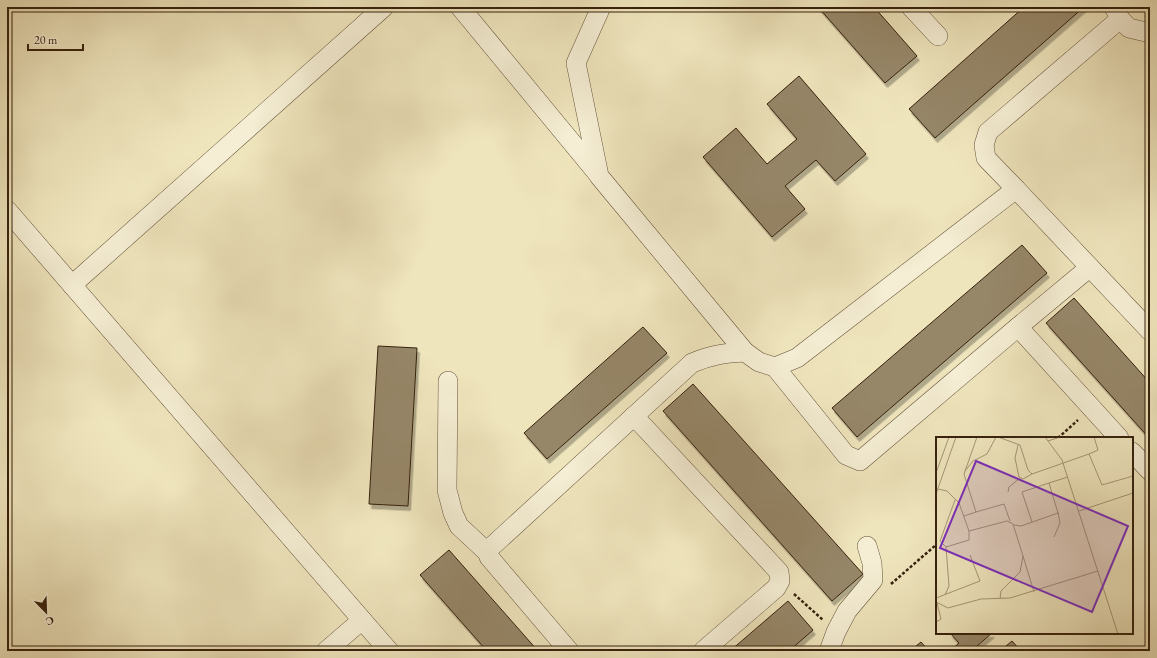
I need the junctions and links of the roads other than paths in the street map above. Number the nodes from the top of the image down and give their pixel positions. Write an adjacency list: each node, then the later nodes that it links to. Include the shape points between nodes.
1 (384, 7): 12 (street)
2 (460, 7): 8 (street)
3 (601, 7): 8 (street, via 576,62)
4 (912, 7): 7 (street)
5 (1117, 13): 6 (street, via 1129,28); 9 (street, via 988,132 984,145 986,158)
6 (1150, 33)
7 (938, 36)
8 (600, 176): 15 (street)
9 (1016, 189): 11 (street); 16 (street, via 797,358)
10 (7, 210): 12 (street)
11 (1089, 268): 13 (street); 14 (street)
12 (72, 285): 24 (street)
13 (1018, 327): 16 (street, via 860,461 846,455); 19 (street)
14 (1150, 331)
15 (745, 352): 16 (street, via 759,362); 18 (street, via 708,356 692,363)
16 (775, 367)
17 (448, 381): 23 (street, via 447,490 459,526)
18 (634, 416): 23 (street); 28 (street, via 779,572 780,581 776,588)
19 (1118, 437)
20 (1133, 453): 21 (street)
21 (1150, 471)
22 (867, 546): 29 (street, via 873,580 847,611)
23 (488, 552): 27 (street, via 489,557)
24 (362, 620): 25 (street); 26 (street)
25 (326, 651)
26 (389, 651)
27 (570, 651)
28 (703, 651)
29 (829, 651)

